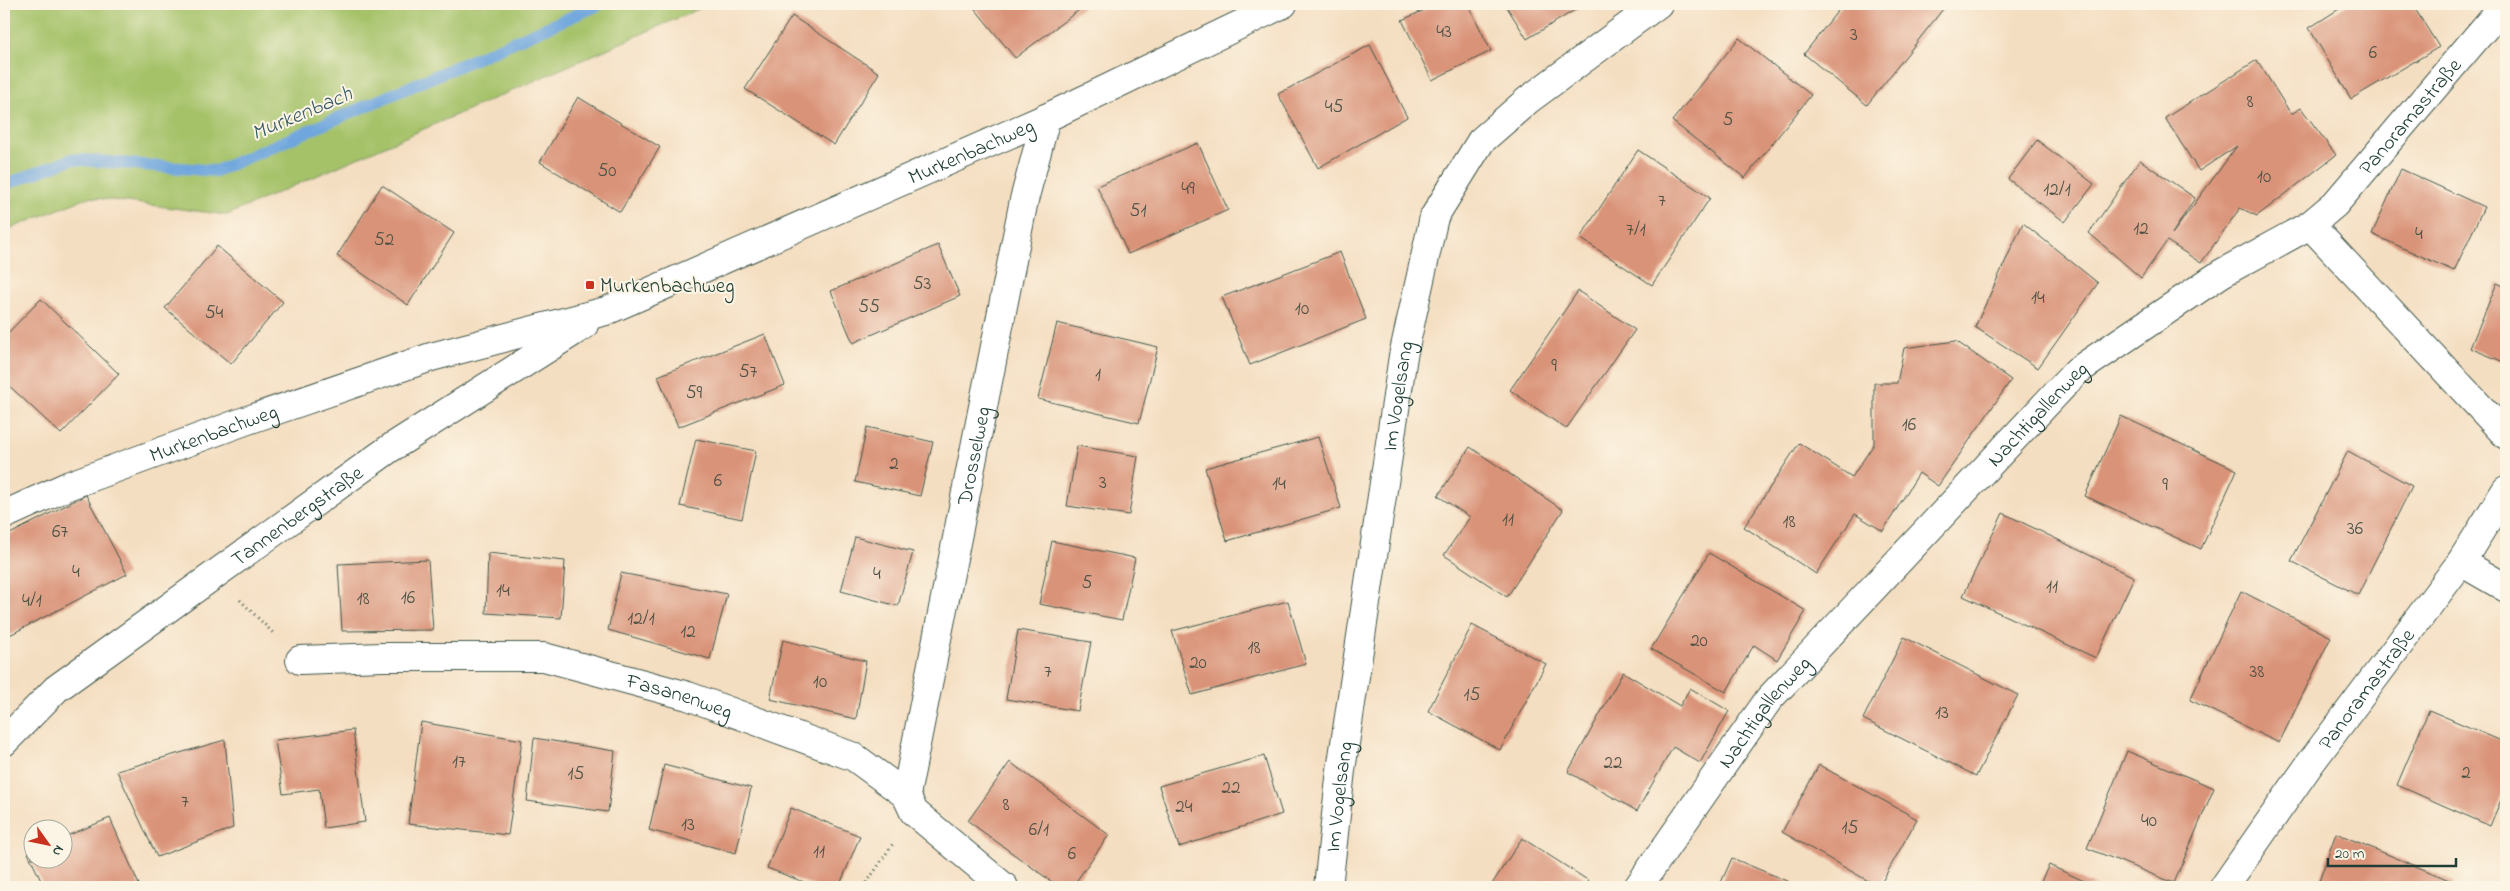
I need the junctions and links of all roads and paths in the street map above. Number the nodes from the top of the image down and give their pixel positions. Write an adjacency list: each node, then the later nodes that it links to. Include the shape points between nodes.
1 (1283, 4): 4 (street, Murkenbachweg)
2 (1658, 4): 18 (street, Im Vogelsang, via 1528,100 1481,141 1434,217 1403,356 1340,770)
3 (2506, 4): 5 (street, Panoramastraße, via 2335,204)
4 (1046, 118): 6 (street, Murkenbachweg); 15 (street, Drosselweg, via 1024,200)
5 (2310, 225): 7 (street); 19 (street, Nachtigallenweg, via 2222,273 2077,371 1769,699)
6 (606, 311): 9 (street, Murkenbachweg, via 422,360 70,484); 11 (street, Tannenbergstraße, via 389,449)
7 (2506, 435)
8 (2506, 490): 10 (street, Panoramastraße)
9 (4, 515)
10 (2461, 562): 12 (street); 20 (street, Panoramastraße, via 2312,762)
11 (215, 575): 13 (path); 14 (street, Tannenbergstraße, via 56,689)
12 (2506, 588)
13 (300, 660): 15 (street, Fasanenweg, via 544,657 688,696 854,756)
14 (4, 742)
15 (910, 803): 16 (path); 17 (street, Fasanenweg)
16 (864, 887)
17 (1004, 887)
18 (1328, 887)
19 (1638, 887)
20 (2224, 887)

